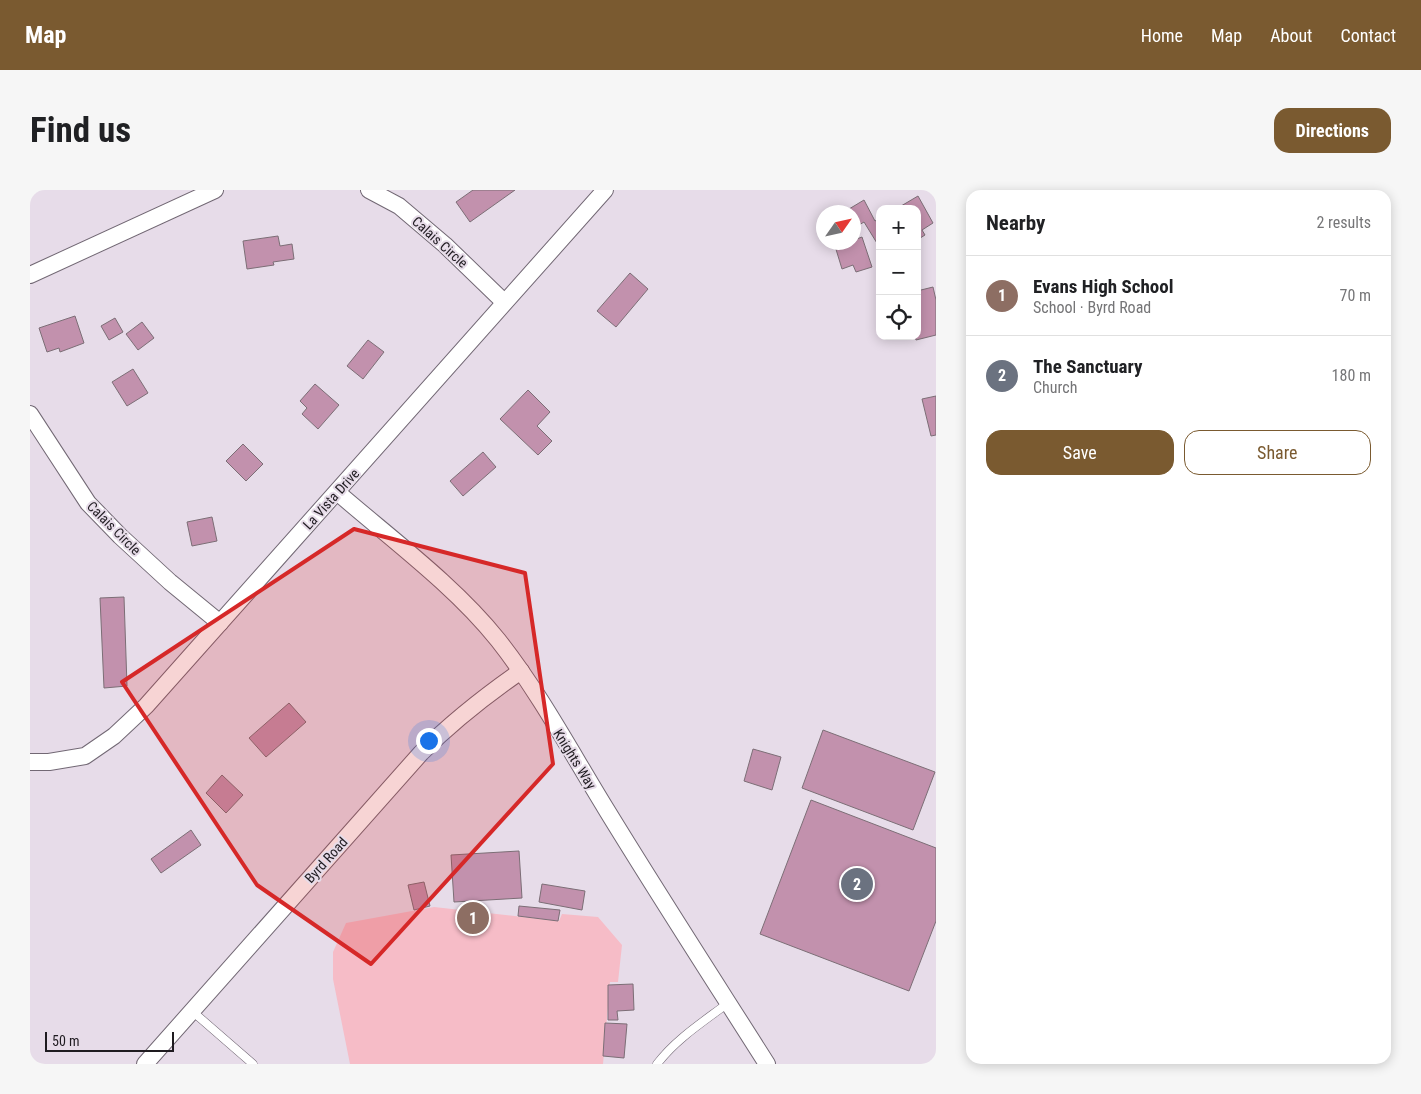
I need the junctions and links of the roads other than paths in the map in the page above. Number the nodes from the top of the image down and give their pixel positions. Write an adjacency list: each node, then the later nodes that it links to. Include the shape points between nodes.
1 (215, 190): 4 (street)
2 (369, 190): 5 (street, Calais Circle, via 399,206)
3 (605, 190): 5 (street, La Vista Drive)
4 (30, 275)
5 (504, 302): 7 (street, La Vista Drive)
6 (30, 414): 8 (street, Calais Circle, via 88,503 170,582)
7 (337, 492): 8 (street, La Vista Drive); 9 (street, Knights Way, via 471,610)
8 (220, 623): 10 (street, La Vista Drive, via 146,706 114,736 85,756)
9 (521, 671): 11 (street, Knights Way); 12 (street, Byrd Road, via 454,721 421,753)
10 (30, 762)
11 (728, 1003): 15 (lane, via 683,1037); 16 (street, Knights Way)
12 (192, 1011): 13 (street, Byrd Road); 14 (lane)
13 (144, 1064)
14 (253, 1064)
15 (657, 1064)
16 (766, 1064)

